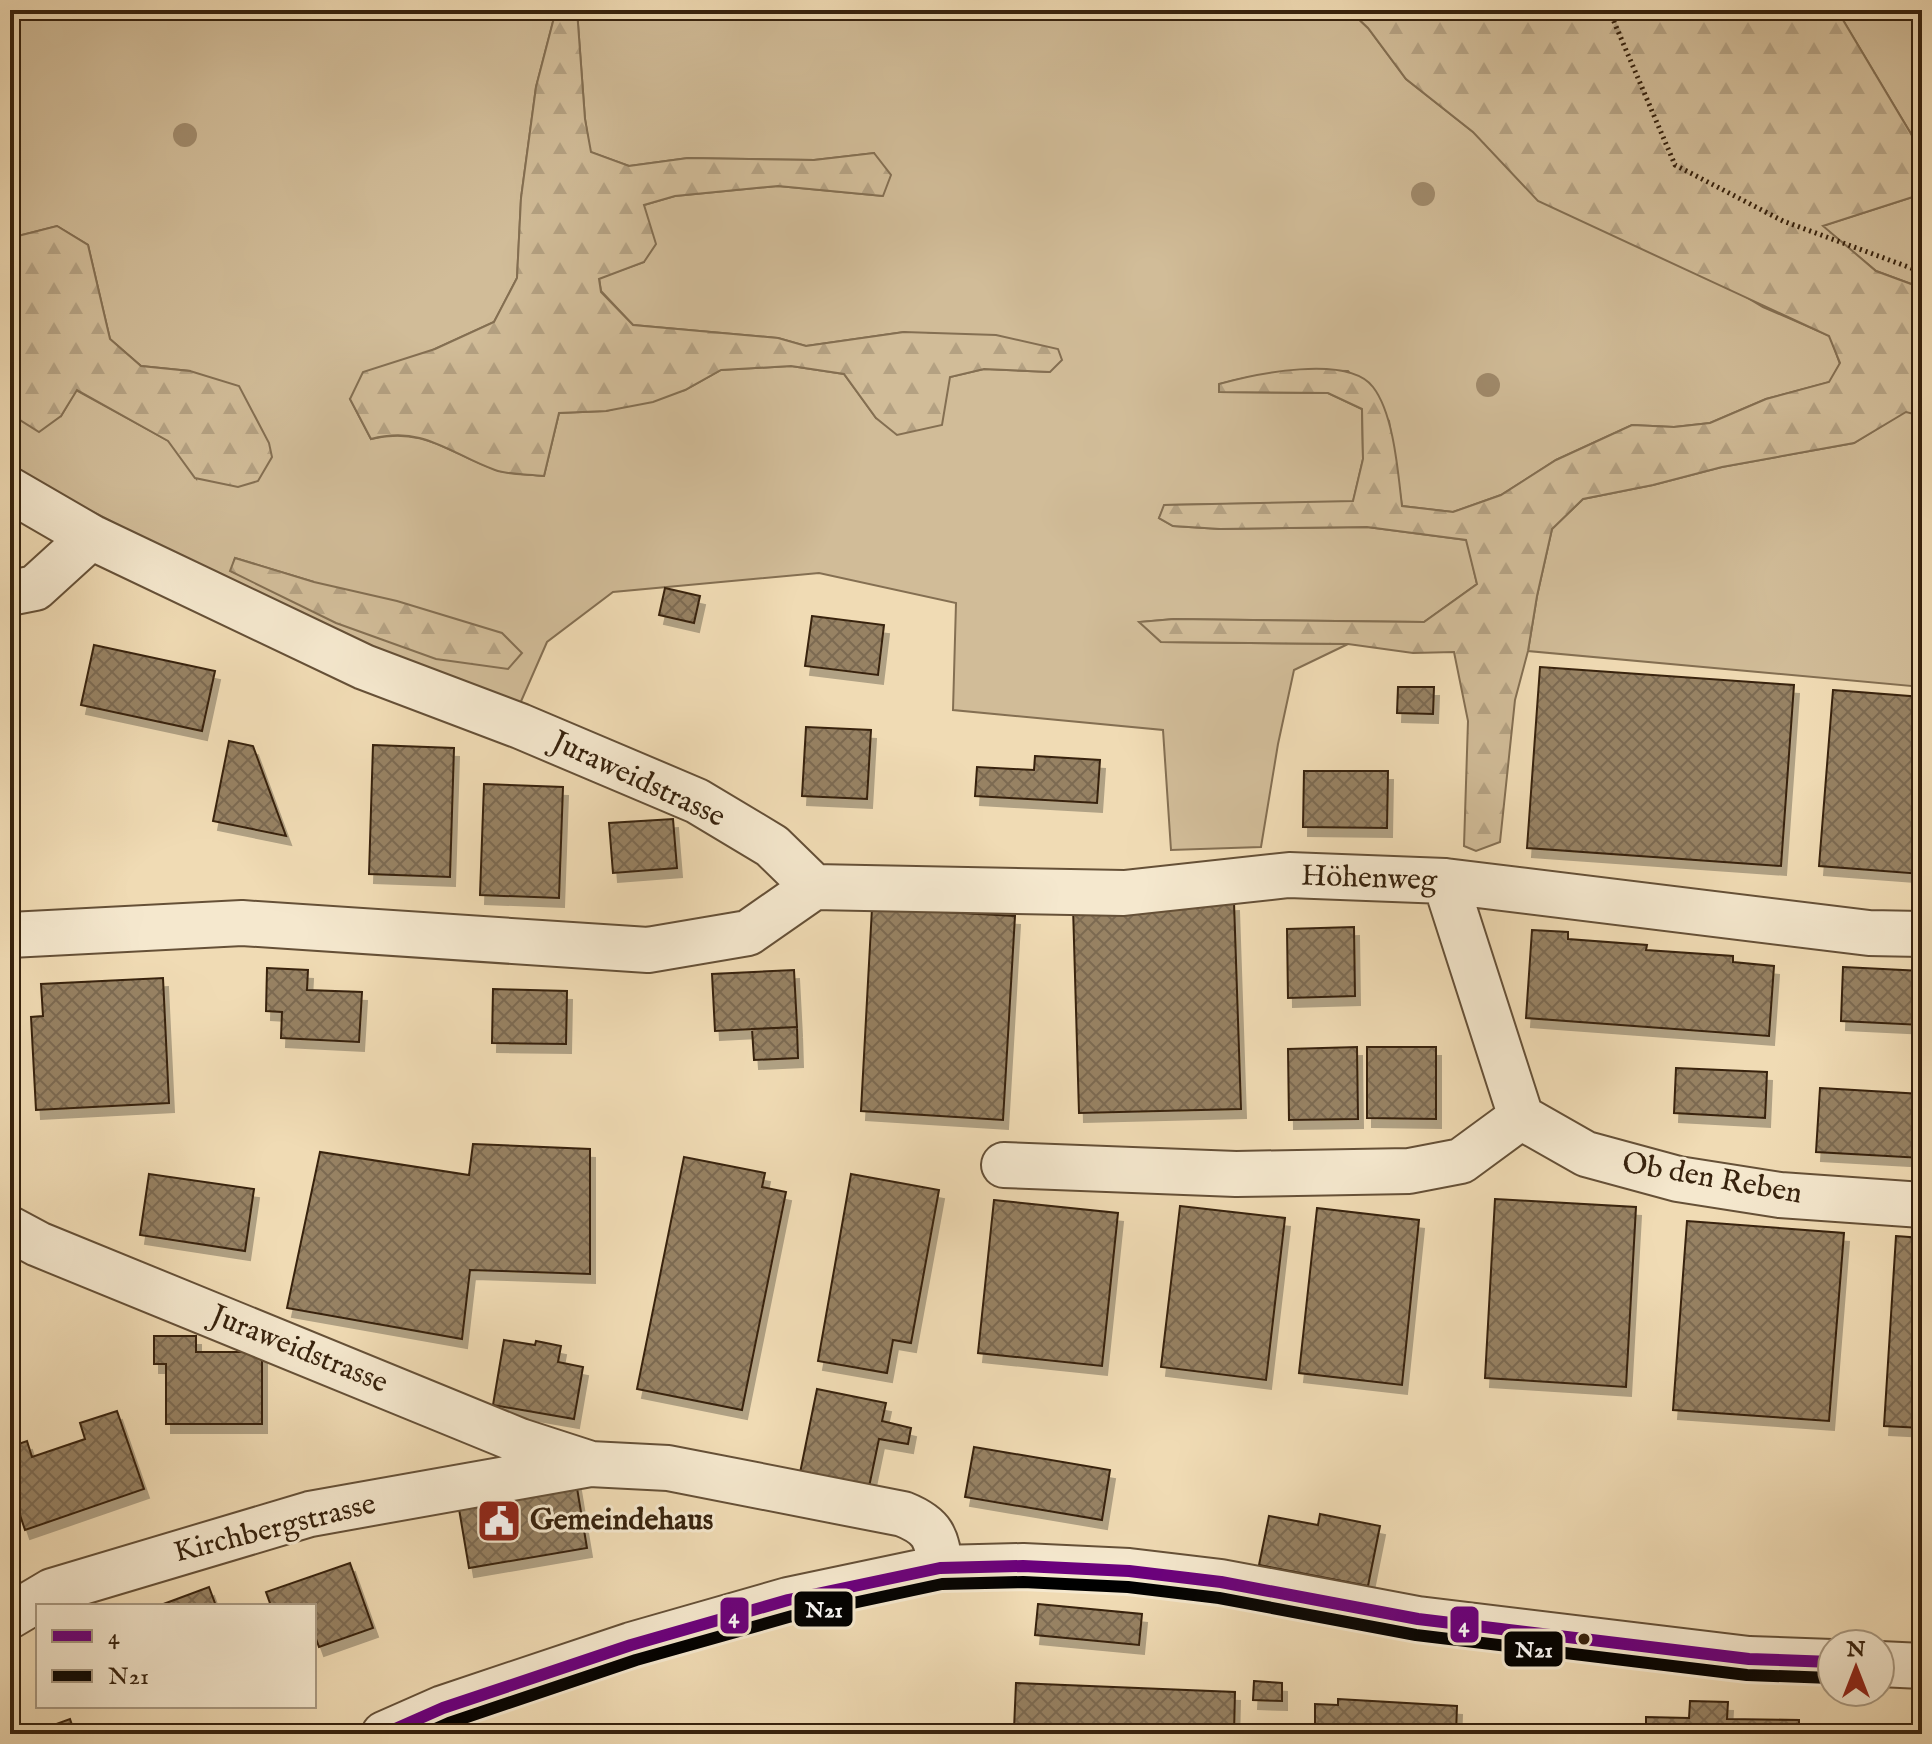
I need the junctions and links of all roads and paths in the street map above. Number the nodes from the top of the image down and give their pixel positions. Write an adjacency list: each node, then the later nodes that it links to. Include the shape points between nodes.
1 (1609, 10): 2 (path, via 1675,165 1783,221)
2 (1922, 272)
3 (10, 490): 4 (street, Juraweidstrasse)
4 (91, 537): 5 (street, via 35,588); 7 (street, Juraweidstrasse, via 364,667 697,801 772,846)
5 (10, 593)
6 (1445, 881): 7 (street, Höhenweg, via 1289,875 1124,893); 8 (street, Höhenweg, via 1869,933); 10 (street)
7 (814, 887): 9 (street, via 748,933 648,950 242,923)
8 (1922, 934)
9 (10, 935)
10 (1521, 1117): 11 (street, via 1461,1161 1409,1171 1236,1174); 12 (street, Ob den Reben, via 1586,1154 1678,1179 1780,1195)
11 (1004, 1165)
12 (1922, 1205)
13 (10, 1229): 14 (street, Juraweidstrasse, via 520,1441)
14 (590, 1464): 15 (street, Kirchbergstrasse, via 668,1468 903,1514 933,1532); 16 (street, Kirchbergstrasse, via 310,1514 52,1591)
15 (940, 1568): 17 (street, via 1129,1571 1221,1582 1418,1619 1749,1659); 20 (street, via 788,1600 631,1645 443,1708)
16 (10, 1616)
17 (1816, 1661)
18 (1896, 1665): 19 (street)
19 (1922, 1666)
20 (384, 1734)

